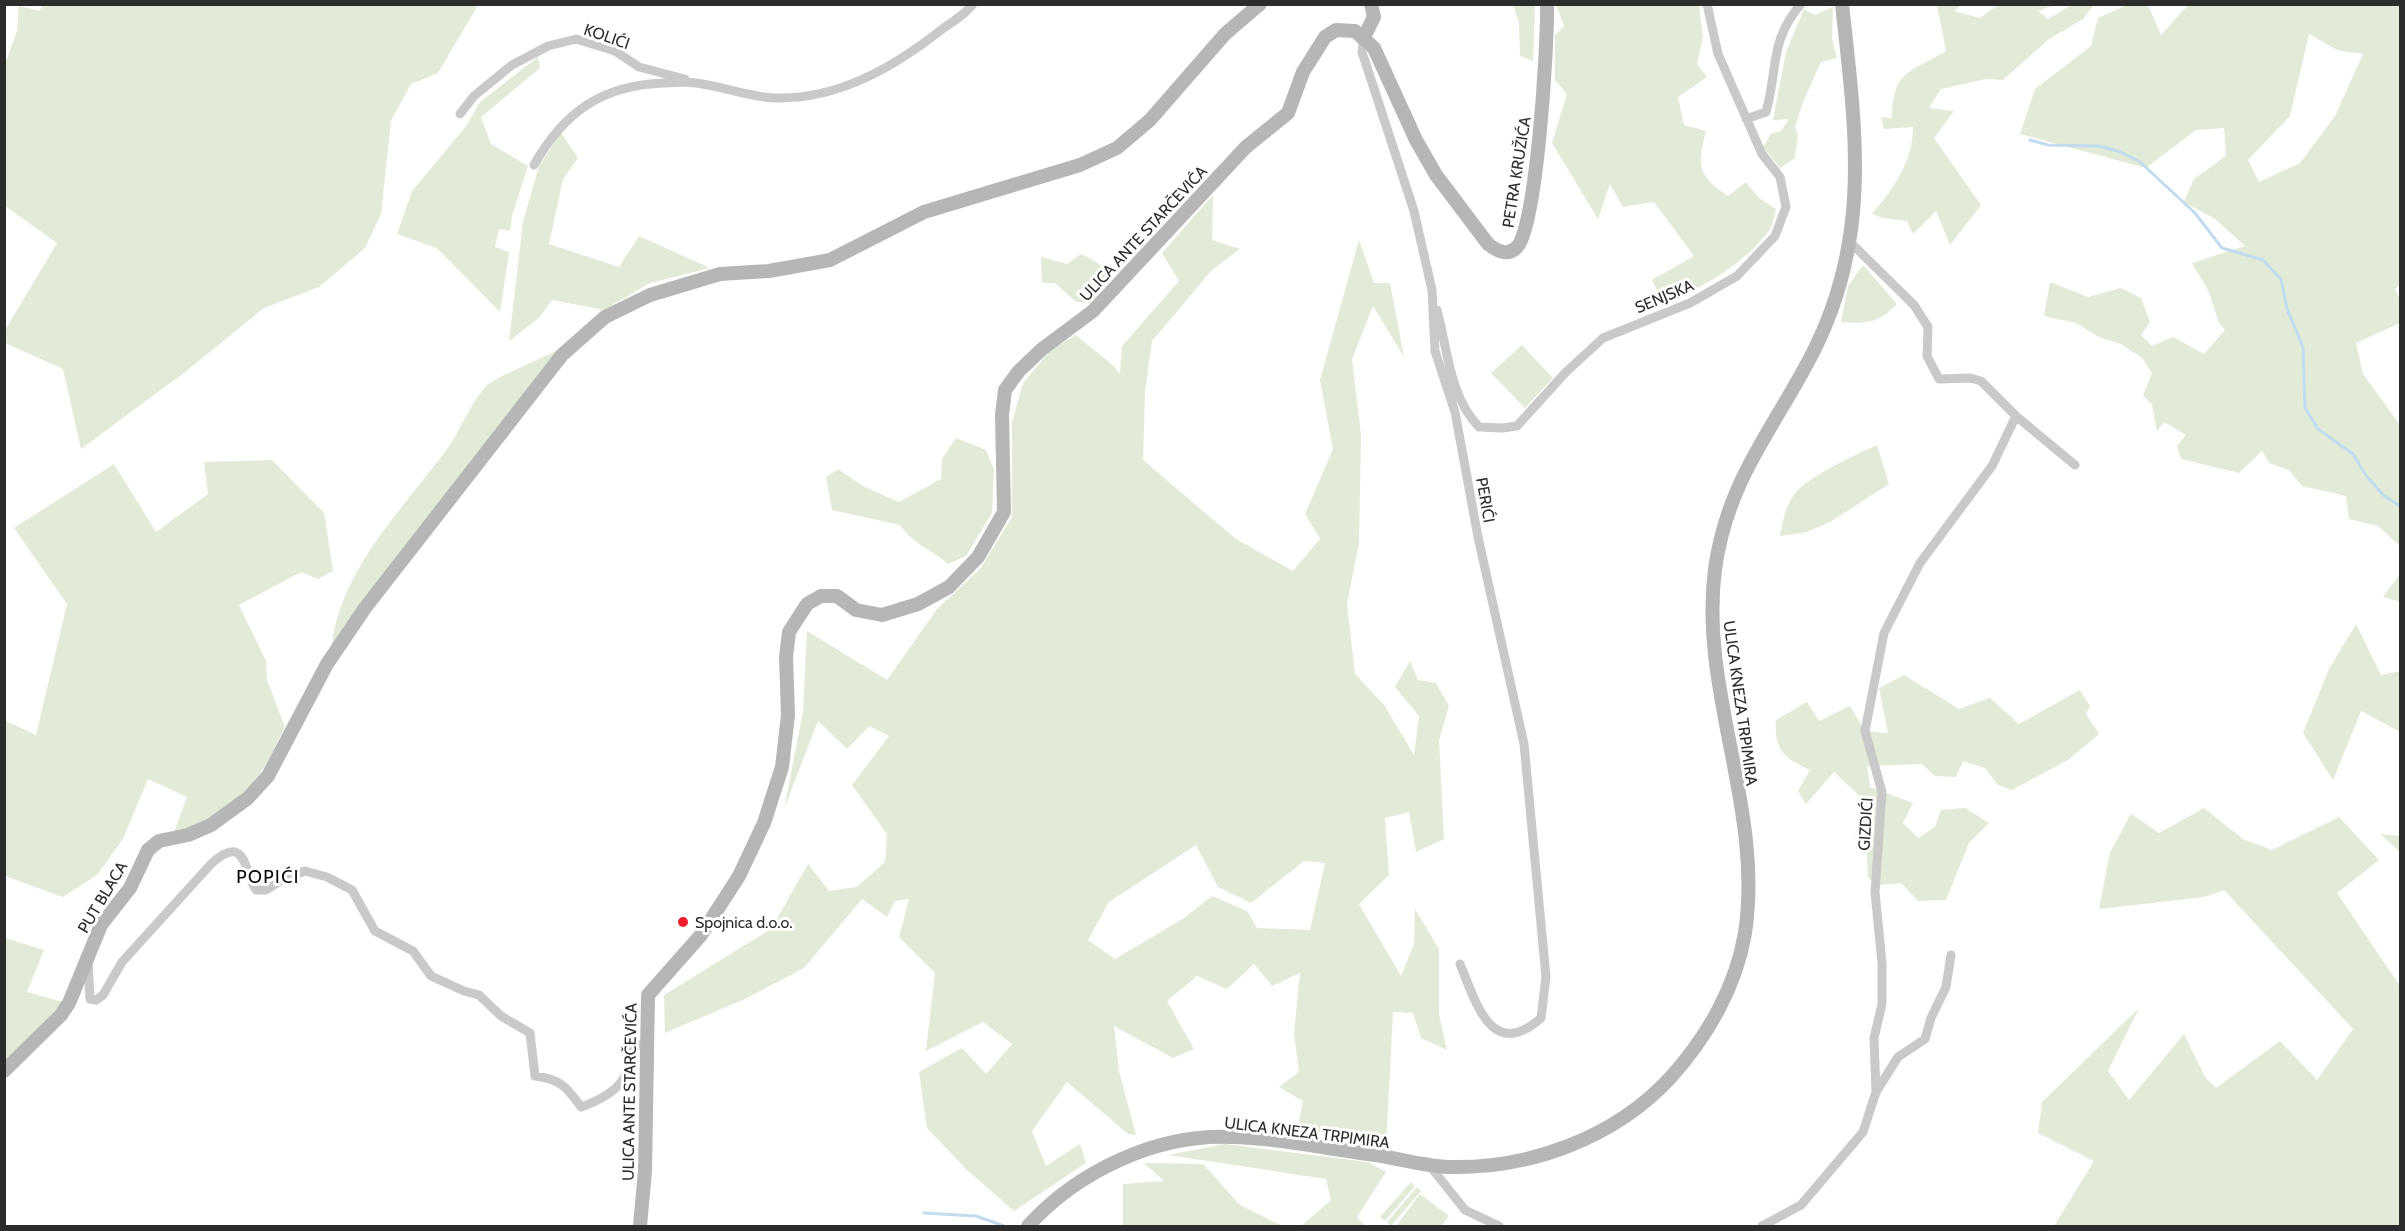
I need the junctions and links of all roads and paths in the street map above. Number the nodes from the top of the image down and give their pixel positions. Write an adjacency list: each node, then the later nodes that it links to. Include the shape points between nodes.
1 (973, 4): 9 (street, via 926,43 841,89 808,97 774,98)
2 (1260, 4): 17 (street, PUT BLACA, via 1229,31 1150,120 1117,148 1080,165 924,212 830,260 769,271 720,274 650,295 605,317 562,355 365,609 327,664 268,776 248,798 211,825 188,836 152,844 130,888 101,925)
3 (1371, 4): 8 (street, via 1374,17)
4 (1547, 4): 8 (street, PETRA KRUŽIĆA, via 1537,154 1524,234 1517,247 1508,252 1497,251 1488,244 1436,175 1374,48)
5 (1707, 4): 11 (street, SENJSKA, via 1718,54)
6 (1801, 4): 11 (street, via 1779,39 1766,112)
7 (1842, 4): 13 (street, ULICA KNEZA TRPIMIRA, via 1855,118 1856,208)
8 (1364, 37): 14 (street, PERIĆI, via 1362,52 1414,211); 20 (street, ULICA ANTE STARČEVIĆA, via 1345,29 1324,38 1304,72 1288,113 1246,147 1093,311 1019,371 1005,390 1003,407 1004,512 978,557 949,586 918,604 882,615 856,610 837,596 820,596 807,604 789,632 788,715 782,767 764,823 739,876 701,935 648,995)
9 (694, 82): 10 (street, KOLIĆI, via 639,67 615,51 576,39 548,46 512,65 474,96); 12 (street, via 643,84 600,96 568,118)
10 (459, 114)
11 (1746, 120): 14 (street, SENJSKA, via 1762,154 1780,177 1786,207 1774,236 1737,276 1690,303 1603,338 1517,426 1479,427 1466,413 1458,398)
12 (534, 165)
13 (1851, 243): 15 (street, via 1914,305 1928,327 1927,356 1939,379 1981,381); 23 (street, ULICA KNEZA TRPIMIRA, via 1834,302 1809,361 1769,426 1729,507 1715,570 1711,607 1713,645 1745,835 1749,884 1745,933 1736,969 1719,1009 1693,1053 1630,1114 1558,1151 1500,1164)
14 (1432, 290): 19 (street, PERIĆI, via 1435,351 1455,412 1524,744 1546,977 1541,1018 1526,1031 1497,1031 1483,1018)
15 (2016, 416): 16 (street); 22 (street, GIZDIĆI, via 1992,466 1920,563 1884,633 1865,731 1882,792 1875,891 1882,963 1882,1004 1874,1038)
16 (2075, 465)
17 (88, 954): 20 (street, via 90,999 96,1000 122,962 212,864 222,854 234,853 246,860 256,890 266,890 305,871 352,890 375,931 413,951 431,976 479,995 501,1016 530,1033 535,1076 553,1078 569,1090 581,1107 601,1101 626,1075 633,1045); 21 (street, PUT BLACA, via 61,1015)
18 (1951, 955): 22 (street, via 1946,987 1925,1039 1898,1057)
19 (1461, 964)
20 (646, 1045): 24 (street, ULICA ANTE STARČEVIĆA, via 645,1171)
21 (4, 1071)
22 (1876, 1092): 27 (street, GIZDIĆI, via 1863,1132 1801,1205)
23 (1430, 1166): 25 (street, ULICA KNEZA TRPIMIRA, via 1377,1155 1228,1136 1171,1142 1112,1162 1049,1202); 26 (street, via 1465,1210)
24 (640, 1227)
25 (1028, 1227)
26 (1499, 1227)
27 (1762, 1227)

